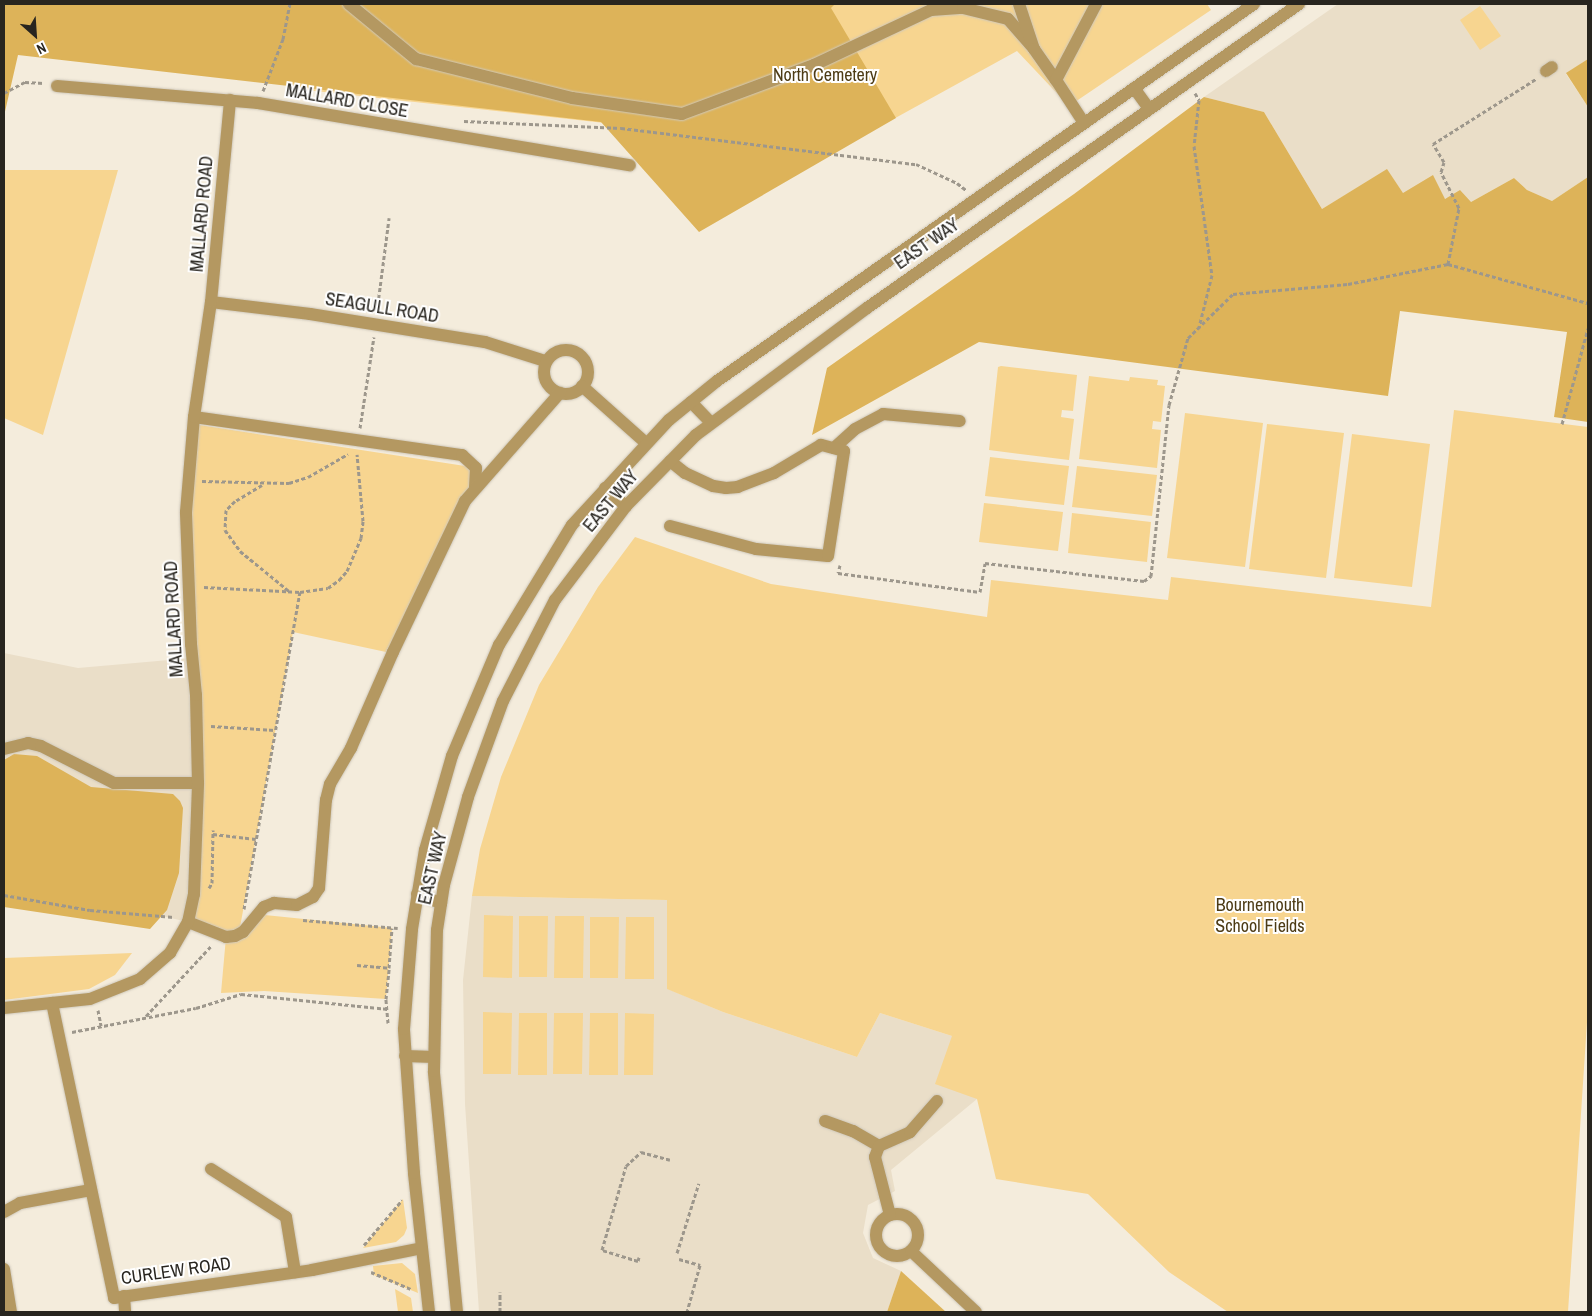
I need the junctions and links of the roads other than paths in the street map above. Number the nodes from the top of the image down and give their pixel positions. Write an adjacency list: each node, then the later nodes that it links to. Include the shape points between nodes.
1 (349, 4): 6 (street, via 416,59 572,98 682,114 814,65 931,10 963,8 1008,18)
2 (1019, 4): 6 (street)
3 (1096, 4): 7 (street)
4 (1254, 4): 9 (street, EAST WAY)
5 (1293, 6): 11 (street, EAST WAY)
6 (1034, 49): 7 (street)
7 (1056, 80): 12 (street)
8 (57, 86): 10 (street, MALLARD CLOSE)
9 (1134, 88): 11 (street); 12 (street, EAST WAY)
10 (230, 100): 13 (street, MALLARD CLOSE); 14 (street, MALLARD ROAD)
11 (1150, 109): 21 (street, EAST WAY, via 859,314)
12 (1084, 123): 18 (street, EAST WAY)
13 (630, 165)
14 (211, 302): 15 (street, SEAGULL ROAD, via 485,342); 19 (street, MALLARD ROAD)
15 (545, 361): 16 (street, via 560,350 569,349 580,354 587,362 589,372); 17 (street, via 542,373 545,381)
16 (582, 386): 17 (street, via 570,395); 22 (street)
17 (560, 394): 25 (street, via 547,412)
18 (691, 402): 21 (street); 22 (street, EAST WAY)
19 (194, 417): 25 (street, via 462,455 476,468); 30 (street, MALLARD ROAD, via 186,512)
20 (960, 421): 23 (street, via 882,414 855,429)
21 (711, 423): 24 (street, EAST WAY)
22 (646, 444): 26 (street, EAST WAY)
23 (834, 448): 24 (street, via 821,445 774,473 738,487 713,486 685,473); 28 (street, via 844,450 828,556 756,549)
24 (670, 461): 27 (street, EAST WAY)
25 (475, 486): 33 (street, via 392,652 351,748 330,784 319,888 306,903 264,906 239,934 226,937)
26 (605, 488): 27 (street); 31 (street, EAST WAY, via 572,525 499,645 452,756 425,850)
27 (626, 506): 32 (street, EAST WAY, via 554,600 503,701 468,797)
28 (670, 526)
29 (4, 749): 30 (street, via 28,743 41,746 114,782)
30 (198, 783): 33 (street, MALLARD ROAD, via 194,894)
31 (417, 894): 32 (street); 36 (street, EAST WAY)
32 (442, 903): 37 (street, EAST WAY, via 434,989)
33 (188, 922): 34 (street, MALLARD ROAD, via 170,953 140,979 90,999)
34 (52, 1003): 35 (street, MALLARD ROAD); 42 (street, CURLEW ROAD)
35 (4, 1008)
36 (405, 1056): 37 (street); 45 (street, EAST WAY)
37 (434, 1057): 53 (street, EAST WAY)
38 (937, 1100): 40 (street, via 910,1132)
39 (825, 1121): 40 (street, via 853,1131)
40 (879, 1146): 44 (street, via 875,1158)
41 (211, 1169): 48 (street, via 286,1217)
42 (92, 1190): 43 (street); 49 (street, CURLEW ROAD, via 114,1298)
43 (4, 1209)
44 (890, 1215): 46 (street, via 905,1216 914,1223 918,1235); 46 (street, via 876,1229 878,1246 892,1256)
45 (422, 1248): 48 (street, CURLEW ROAD); 52 (street, EAST WAY)
46 (911, 1251): 54 (street)
47 (4, 1269): 50 (street)
48 (296, 1272): 49 (street, CURLEW ROAD)
49 (124, 1296): 51 (street)
50 (11, 1312)
51 (125, 1312)
52 (430, 1312)
53 (457, 1312)
54 (976, 1312)

